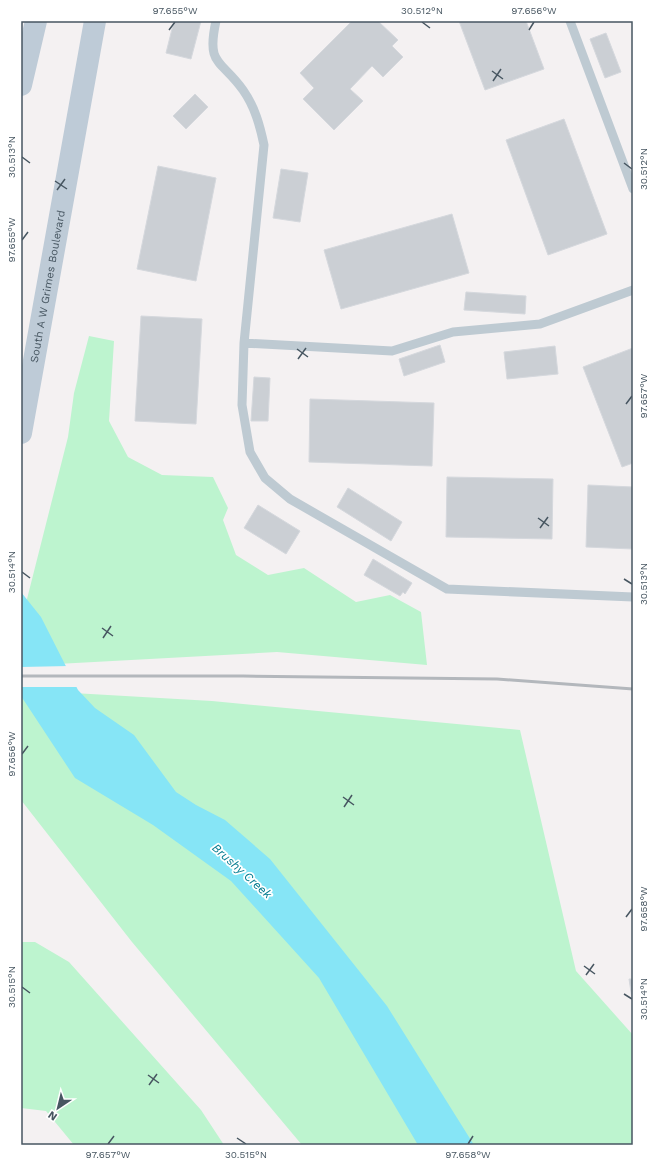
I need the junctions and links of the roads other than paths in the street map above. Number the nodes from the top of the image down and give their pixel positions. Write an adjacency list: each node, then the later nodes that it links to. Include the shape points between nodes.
1 (36, 21): 5 (main road)
2 (95, 21): 9 (main road, South A W Grimes Boulevard)
3 (216, 21): 8 (lane, via 212,41 215,60 244,90 259,121 264,145)
4 (570, 21): 6 (lane)
5 (21, 85)
6 (633, 189)
7 (633, 290): 8 (lane, via 540,324 453,332 392,352)
8 (244, 343): 10 (lane, via 242,405 250,452 265,478 290,499 447,589)
9 (21, 433)
10 (633, 597)

